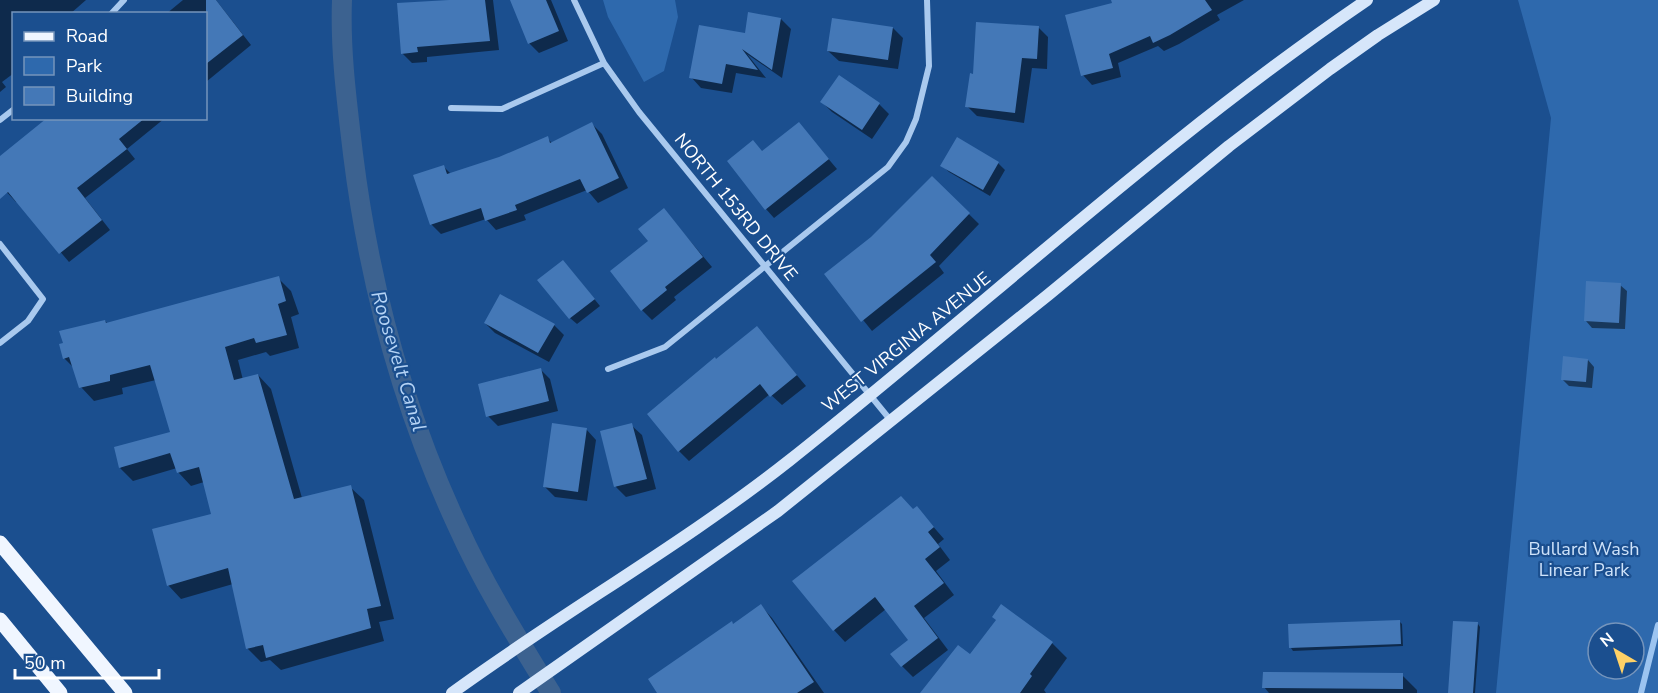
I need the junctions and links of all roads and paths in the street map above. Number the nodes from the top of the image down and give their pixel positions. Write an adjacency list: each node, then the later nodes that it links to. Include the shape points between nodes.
1 (124, 0): 6 (street)
2 (574, 0): 7 (street, NORTH 153RD DRIVE)
3 (927, 0): 12 (street, via 929,66 906,142 888,167)
4 (1367, 0): 15 (main road, WEST VIRGINIA AVENUE, via 1209,115)
5 (1434, 0): 16 (main road, via 1330,69 1229,146)
6 (113, 12)
7 (604, 63): 8 (street, via 502,109); 12 (street, NORTH 153RD DRIVE)
8 (451, 108)
9 (12, 111): 10 (street)
10 (0, 120)
11 (0, 244): 13 (street, via 43,299 28,321)
12 (765, 268): 14 (street, via 665,347); 15 (street, NORTH 153RD DRIVE)
13 (0, 343)
14 (608, 369)
15 (870, 395): 16 (street, NORTH 153RD DRIVE); 21 (main road, WEST VIRGINIA AVENUE, via 735,502)
16 (892, 422): 22 (main road, via 746,535)
17 (0, 543): 20 (main road)
18 (0, 620): 19 (main road)
19 (60, 693)
20 (125, 693)
21 (453, 693)
22 (519, 693)

